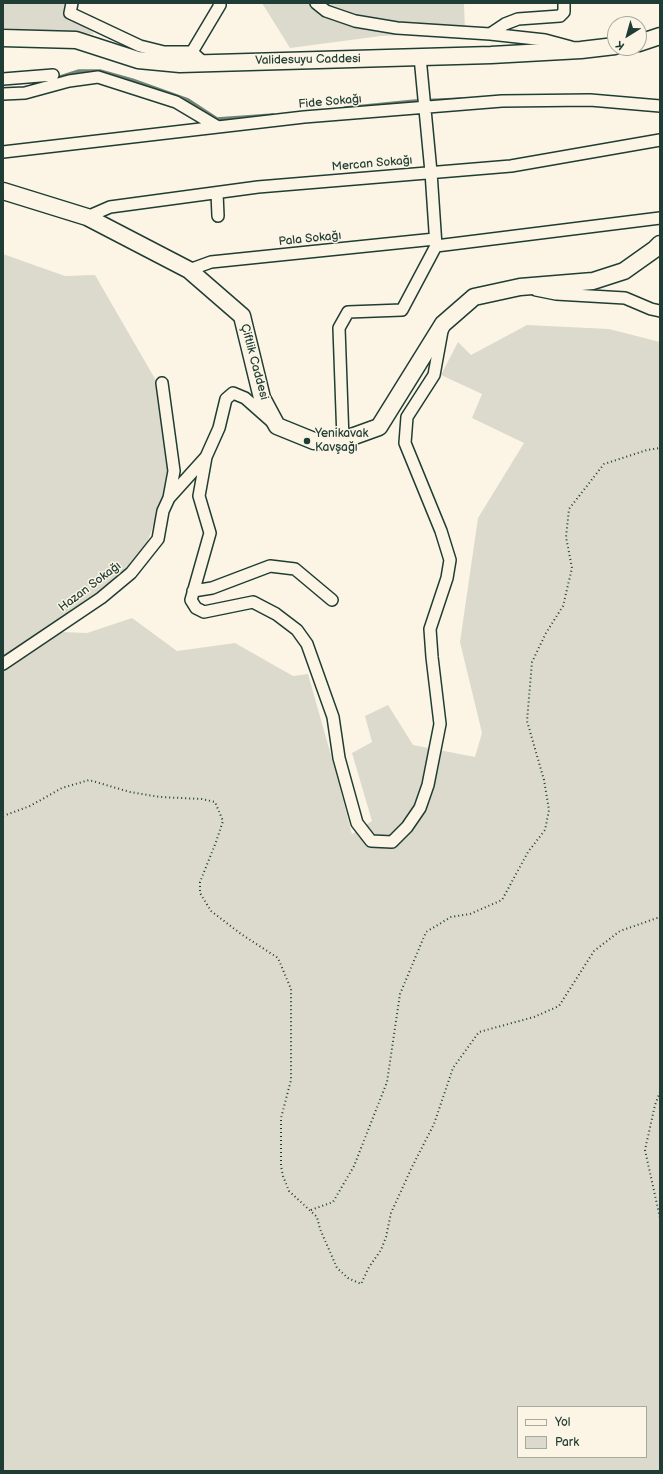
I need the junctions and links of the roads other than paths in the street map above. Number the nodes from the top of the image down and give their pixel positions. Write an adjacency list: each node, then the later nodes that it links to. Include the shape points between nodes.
1 (72, 3): 11 (street, via 70,13 140,46)
2 (219, 3): 11 (street)
3 (316, 3): 5 (street, via 326,11 355,21 397,28)
4 (564, 3): 5 (street, via 564,12 560,16 518,18)
5 (490, 34): 10 (street, via 545,40)
6 (660, 36): 8 (street)
7 (3, 38): 11 (street, Validesuyu Caddesi, via 76,40 138,60 180,64)
8 (647, 40)
9 (607, 47): 10 (street, Validesuyu Caddesi)
10 (581, 50): 12 (street, Validesuyu Caddesi)
11 (198, 57): 12 (street, Validesuyu Caddesi)
12 (420, 57): 16 (street)
13 (53, 74): 14 (street)
14 (3, 79)
15 (3, 94): 18 (street, via 25,93 69,81 98,77 176,102)
16 (425, 102): 17 (street, Fide Sokağı, via 590,100); 18 (street, Fide Sokağı); 21 (street)
17 (660, 106)
18 (218, 127): 20 (street, Fide Sokağı)
19 (660, 140): 21 (street, Mercan Sokağı, via 511,166)
20 (3, 152)
21 (431, 172): 23 (street, Mercan Sokağı); 27 (street)
22 (3, 191): 25 (street, Çiftlik Caddesi)
23 (216, 193): 24 (street); 25 (street, Mercan Sokağı, via 110,207)
24 (218, 216)
25 (87, 217): 29 (street, Çiftlik Caddesi)
26 (660, 218): 27 (street, Pala Sokağı)
27 (436, 242): 29 (street, Pala Sokağı, via 211,262); 35 (street, via 402,310 348,312 340,328)
28 (660, 244): 30 (street, via 624,271 593,281)
29 (189, 270): 34 (street, Çiftlik Caddesi, via 242,316 262,398)
30 (520, 286): 31 (street, via 556,294 625,298); 32 (street, via 474,297)
31 (660, 311)
32 (443, 324): 35 (street, via 379,427); 38 (street, via 434,375 407,417 405,443 441,531 450,560 447,578 430,629 440,724 428,786 420,808 407,827 392,842 371,841 357,823 339,758 333,716 307,644 300,635 276,614 253,602 204,612 196,608 191,600)
33 (162, 382): 37 (street, via 174,471)
34 (277, 426): 35 (street, via 314,441); 36 (street, Hazan Sokağı, via 245,398 233,393 226,399 219,428)
35 (343, 440)
36 (206, 457): 37 (street, Hazan Sokağı); 38 (street, via 199,496 210,533)
37 (169, 498): 40 (street, Hazan Sokağı, via 163,511 158,538 131,573 101,598)
38 (193, 591): 39 (street, via 212,588 270,566 295,569)
39 (332, 600)
40 (3, 664)

